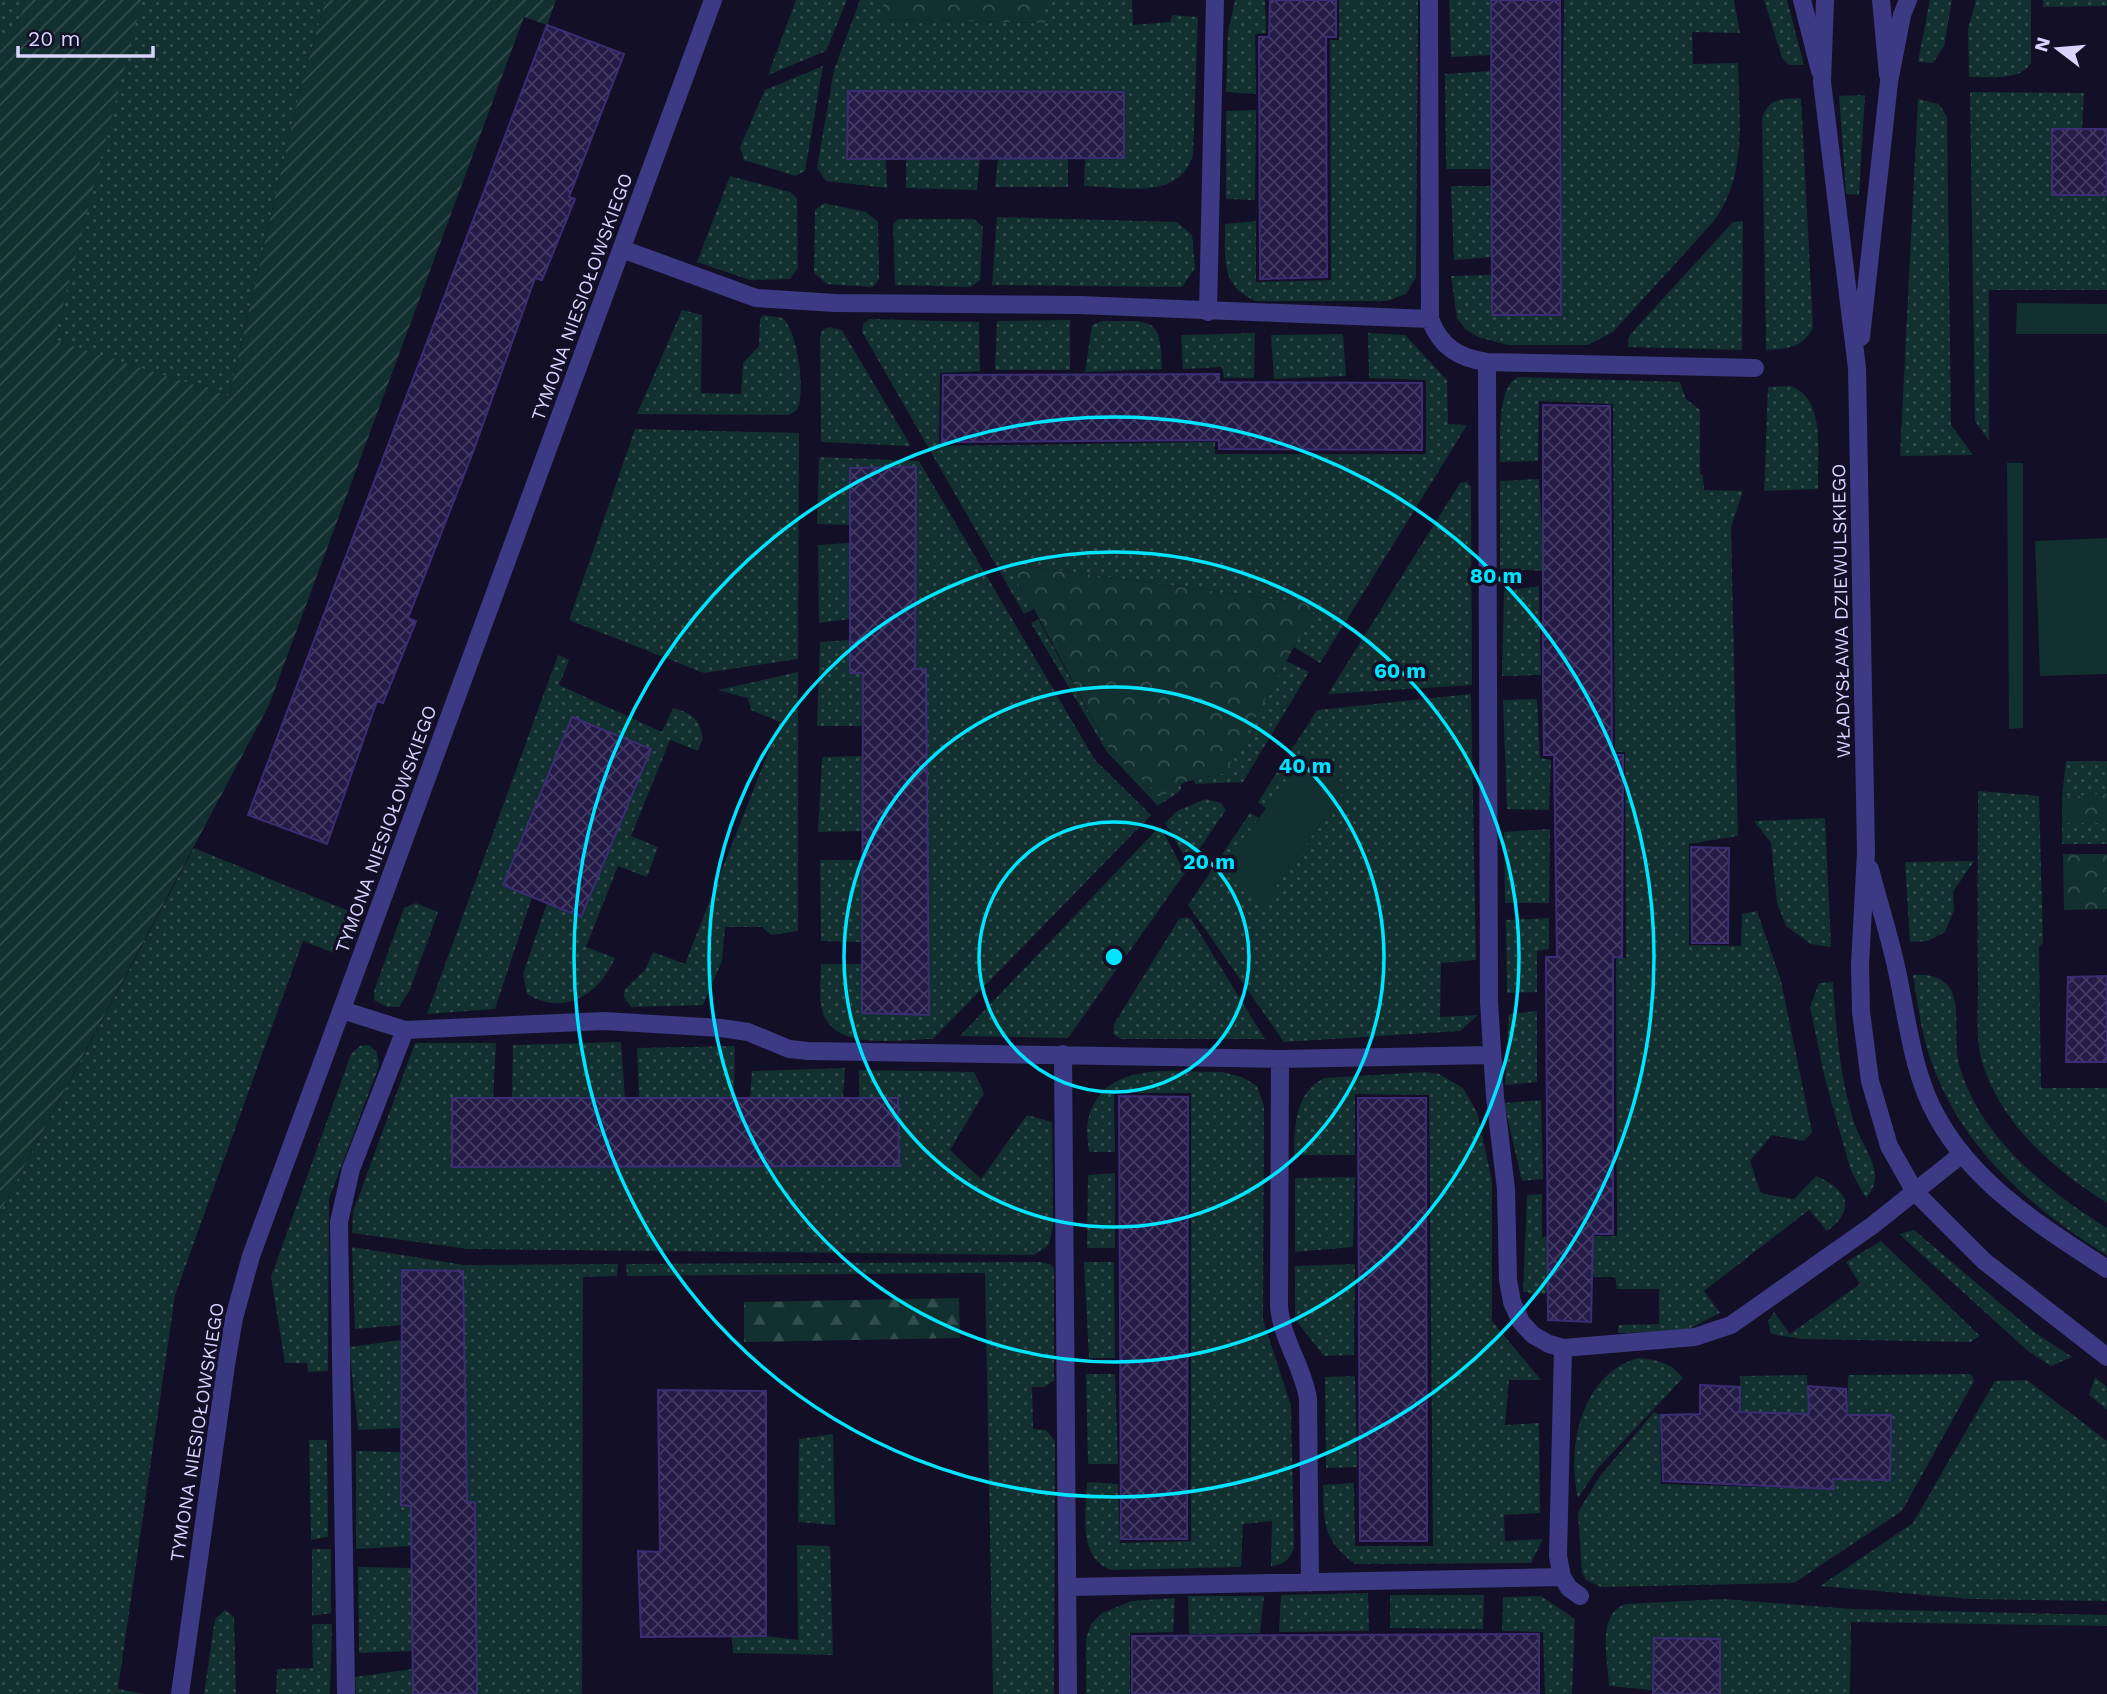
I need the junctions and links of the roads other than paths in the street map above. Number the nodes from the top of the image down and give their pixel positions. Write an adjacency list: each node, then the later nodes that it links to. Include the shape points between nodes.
1 (713, 0): 10 (street, TYMONA NIESIOŁOWSKIEGO)
2 (1215, 0): 11 (street)
3 (1429, 0): 12 (street)
4 (1802, 0): 8 (street)
5 (1825, 0): 8 (street, WŁADYSŁAWA DZIEWULSKIEGO)
6 (1881, 0): 9 (street)
7 (1908, 0): 9 (street, WŁADYSŁAWA DZIEWULSKIEGO)
8 (1822, 82): 15 (street, WŁADYSŁAWA DZIEWULSKIEGO)
9 (1889, 82): 15 (street, WŁADYSŁAWA DZIEWULSKIEGO)
10 (622, 249): 11 (street, via 757,298); 17 (street, TYMONA NIESIOŁOWSKIEGO)
11 (1208, 312): 12 (street)
12 (1430, 319): 13 (street, via 1447,347 1470,360)
13 (1487, 362): 14 (street); 20 (street)
14 (1755, 368)
15 (1857, 368): 16 (street, WŁADYSŁAWA DZIEWULSKIEGO)
16 (1866, 852): 22 (street, WŁADYSŁAWA DZIEWULSKIEGO, via 1918,1069 1936,1116); 23 (street, WŁADYSŁAWA DZIEWULSKIEGO, via 1860,965 1870,1081 1889,1146)
17 (342, 1010): 18 (street); 31 (street, TYMONA NIESIOŁOWSKIEGO, via 251,1256 234,1318)
18 (405, 1030): 19 (street, via 604,1021 721,1028 808,1051); 32 (street, via 351,1169 339,1222)
19 (1063, 1054): 21 (street); 29 (street)
20 (1491, 1055): 21 (street); 25 (street, via 1507,1189 1512,1303 1533,1335)
21 (1280, 1059): 28 (street, via 1279,1307 1284,1336 1303,1375 1308,1399)
22 (1962, 1154): 23 (street); 24 (street, WŁADYSŁAWA DZIEWULSKIEGO, via 2029,1218)
23 (1915, 1192): 25 (street, via 1731,1325 1695,1337); 26 (street, WŁADYSŁAWA DZIEWULSKIEGO, via 1984,1261)
24 (2107, 1269)
25 (1563, 1348): 27 (street, via 1558,1556)
26 (2107, 1357)
27 (1562, 1577): 28 (street); 30 (street)
28 (1310, 1583): 29 (street)
29 (1069, 1587): 33 (street)
30 (1580, 1596)
31 (180, 1694)
32 (346, 1694)
33 (1069, 1694)

